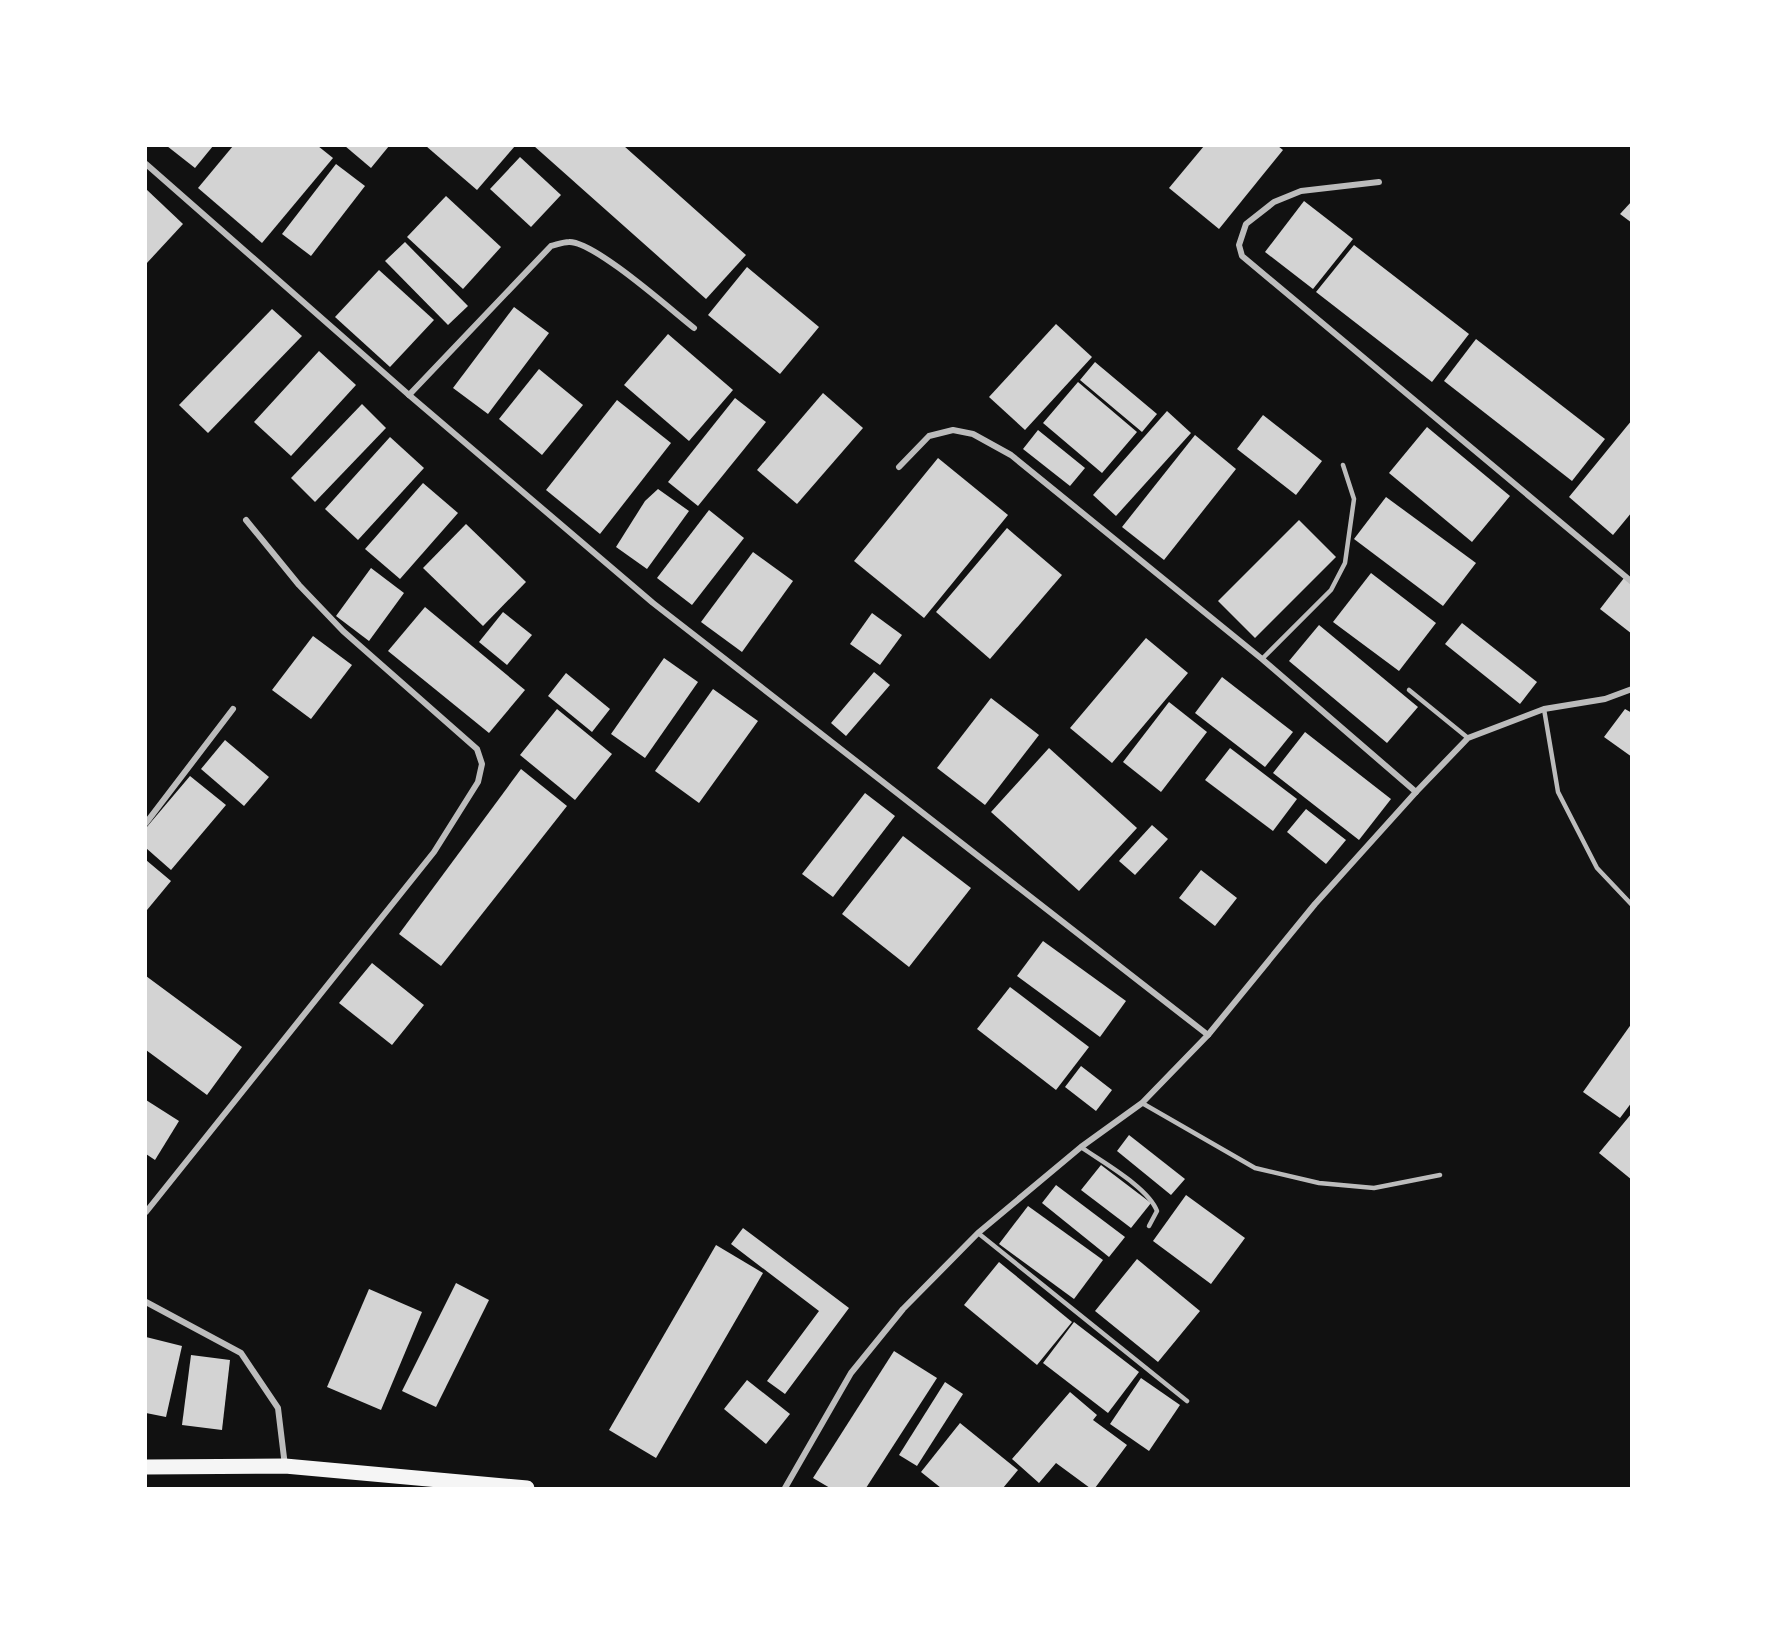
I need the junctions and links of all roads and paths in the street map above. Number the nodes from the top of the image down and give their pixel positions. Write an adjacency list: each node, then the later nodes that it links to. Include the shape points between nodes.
1 (146, 164): 4 (street)
2 (1379, 182): 8 (street, via 1301,191 1274,202 1246,224 1239,244 1242,256)
3 (694, 328): 4 (street, via 603,257 570,242 551,246)
4 (409, 394): 18 (street, via 653,603)
5 (1343, 465): 9 (lane, via 1354,499 1345,563 1331,590)
6 (899, 467): 9 (street, via 929,436 953,430 973,434 1011,455)
7 (246, 520): 22 (street, via 343,631 477,749 482,764 478,782 434,852)
8 (1632, 582)
9 (1262, 659): 15 (street)
10 (1632, 689): 13 (street, via 1605,699)
11 (1409, 690): 14 (lane)
12 (233, 709): 16 (street)
13 (1544, 709): 14 (street); 17 (lane, via 1557,792 1597,868)
14 (1468, 738): 15 (street)
15 (1416, 792): 18 (street, via 1316,904)
16 (146, 823)
17 (1632, 905)
18 (1208, 1035): 19 (street)
19 (1142, 1103): 20 (street); 21 (lane, via 1255,1168 1319,1184 1374,1188)
20 (1081, 1147): 23 (lane, via 1142,1190 1154,1203 1157,1211); 24 (street)
21 (1440, 1175)
22 (146, 1212)
23 (1149, 1226)
24 (978, 1233): 26 (lane); 31 (street, via 903,1309 851,1373)
25 (146, 1302): 27 (street, via 241,1353 278,1408)
26 (1187, 1401)
27 (285, 1466): 28 (main road); 29 (main road)
28 (146, 1467)
29 (409, 1482): 30 (main road)
30 (527, 1488)
31 (785, 1488)

